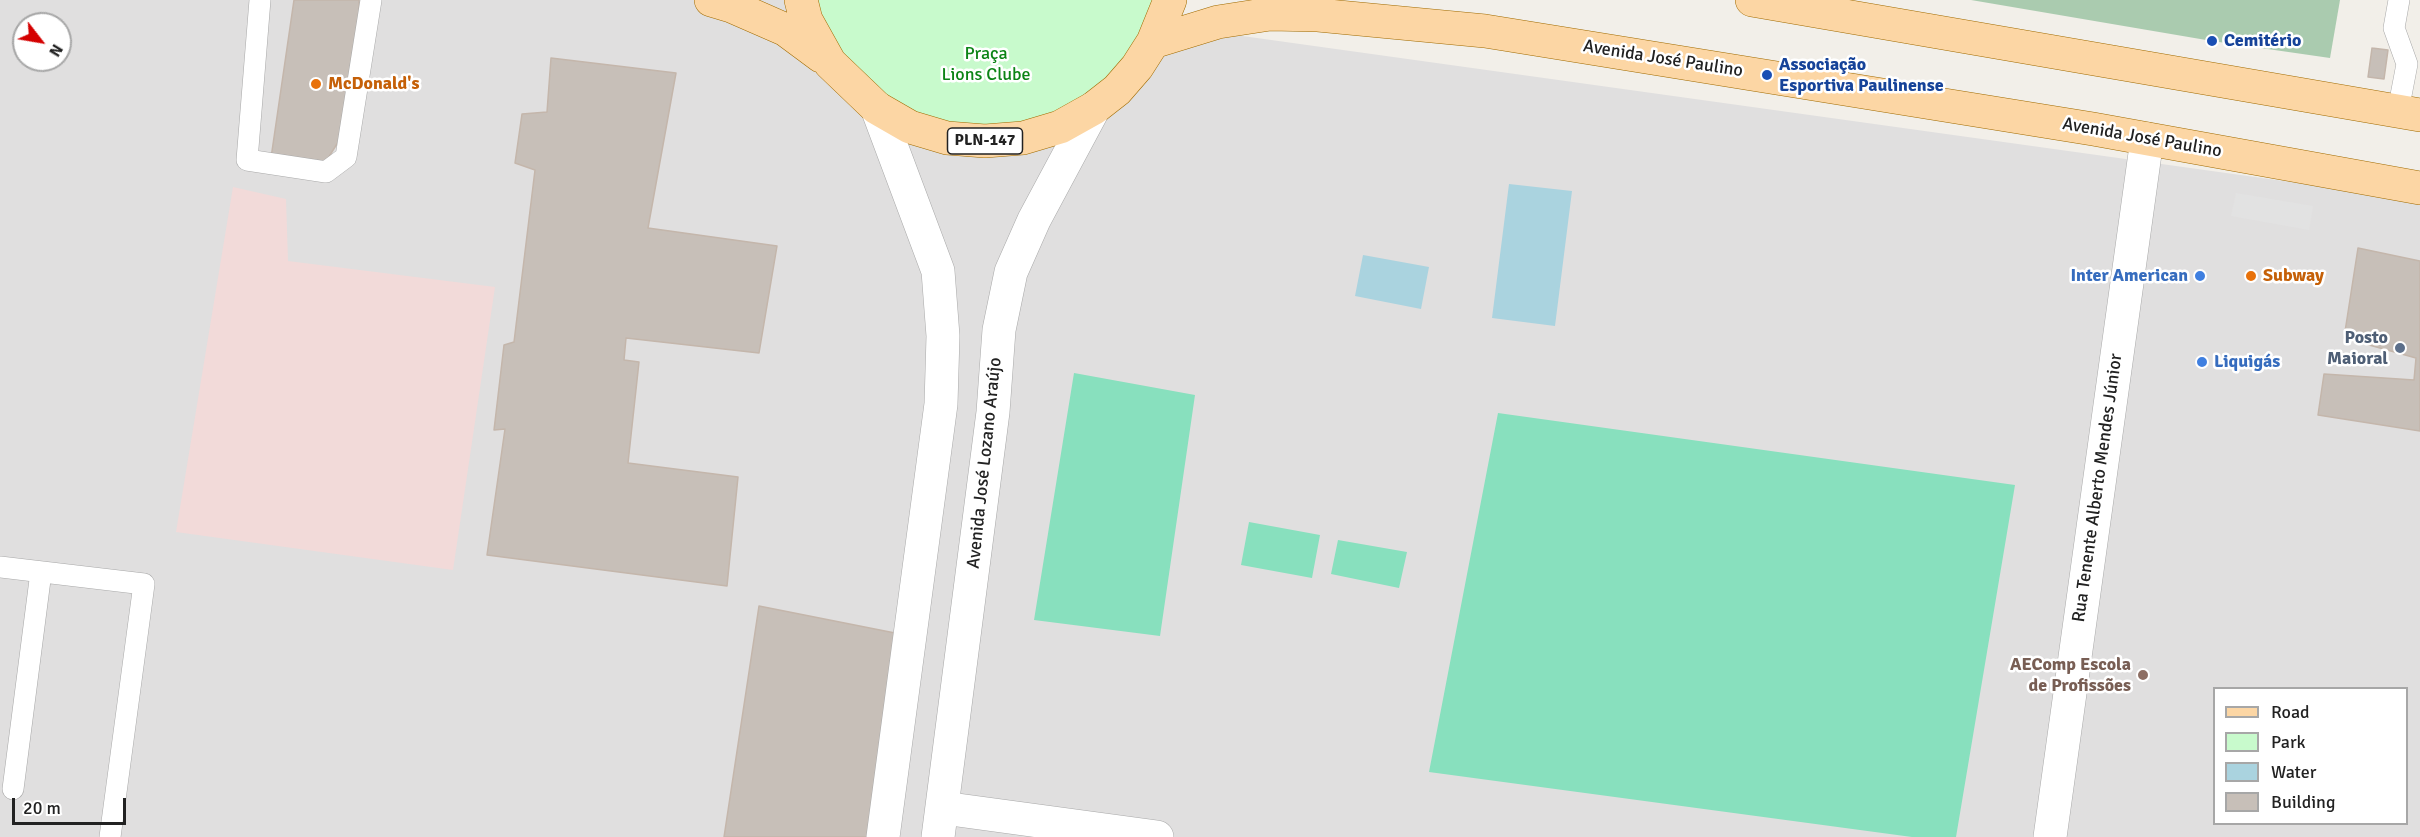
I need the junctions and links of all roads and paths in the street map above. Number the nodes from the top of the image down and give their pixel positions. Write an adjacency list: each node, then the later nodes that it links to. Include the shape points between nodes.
1 (260, 0): 2 (lane, via 247,160 326,172 346,157)
2 (372, 0)
3 (711, 0): 9 (main road, PLN-147, via 786,30)
4 (801, 0): 9 (main road, PLN-147, via 806,20)
5 (1170, 0): 8 (main road, PLN-147)
6 (1752, 0): 12 (main road)
7 (2399, 0): 12 (lane, via 2394,28 2407,64)
8 (1153, 42): 11 (main road, PLN-147, via 1117,90); 13 (main road, Avenida José Paulino, via 1218,22 1270,14 1485,31)
9 (830, 63): 10 (main road, PLN-147)
10 (877, 108): 11 (main road, PLN-147, via 910,127 947,138 985,141 1023,138 1060,127); 20 (street, via 938,271 943,336 941,404)
11 (1094, 108): 18 (street, Avenida José Lozano Araújo, via 1011,272 999,330 993,412)
12 (2409, 113)
13 (2147, 139): 14 (main road, Avenida José Paulino); 22 (street, Rua Tenente Alberto Mendes Júnior)
14 (2420, 188)
15 (0, 567): 16 (lane)
16 (41, 572): 17 (lane); 19 (lane, via 144,584)
17 (13, 789)
18 (941, 823): 21 (street)
19 (110, 837)
20 (883, 837)
21 (1157, 837)
22 (2050, 837)

